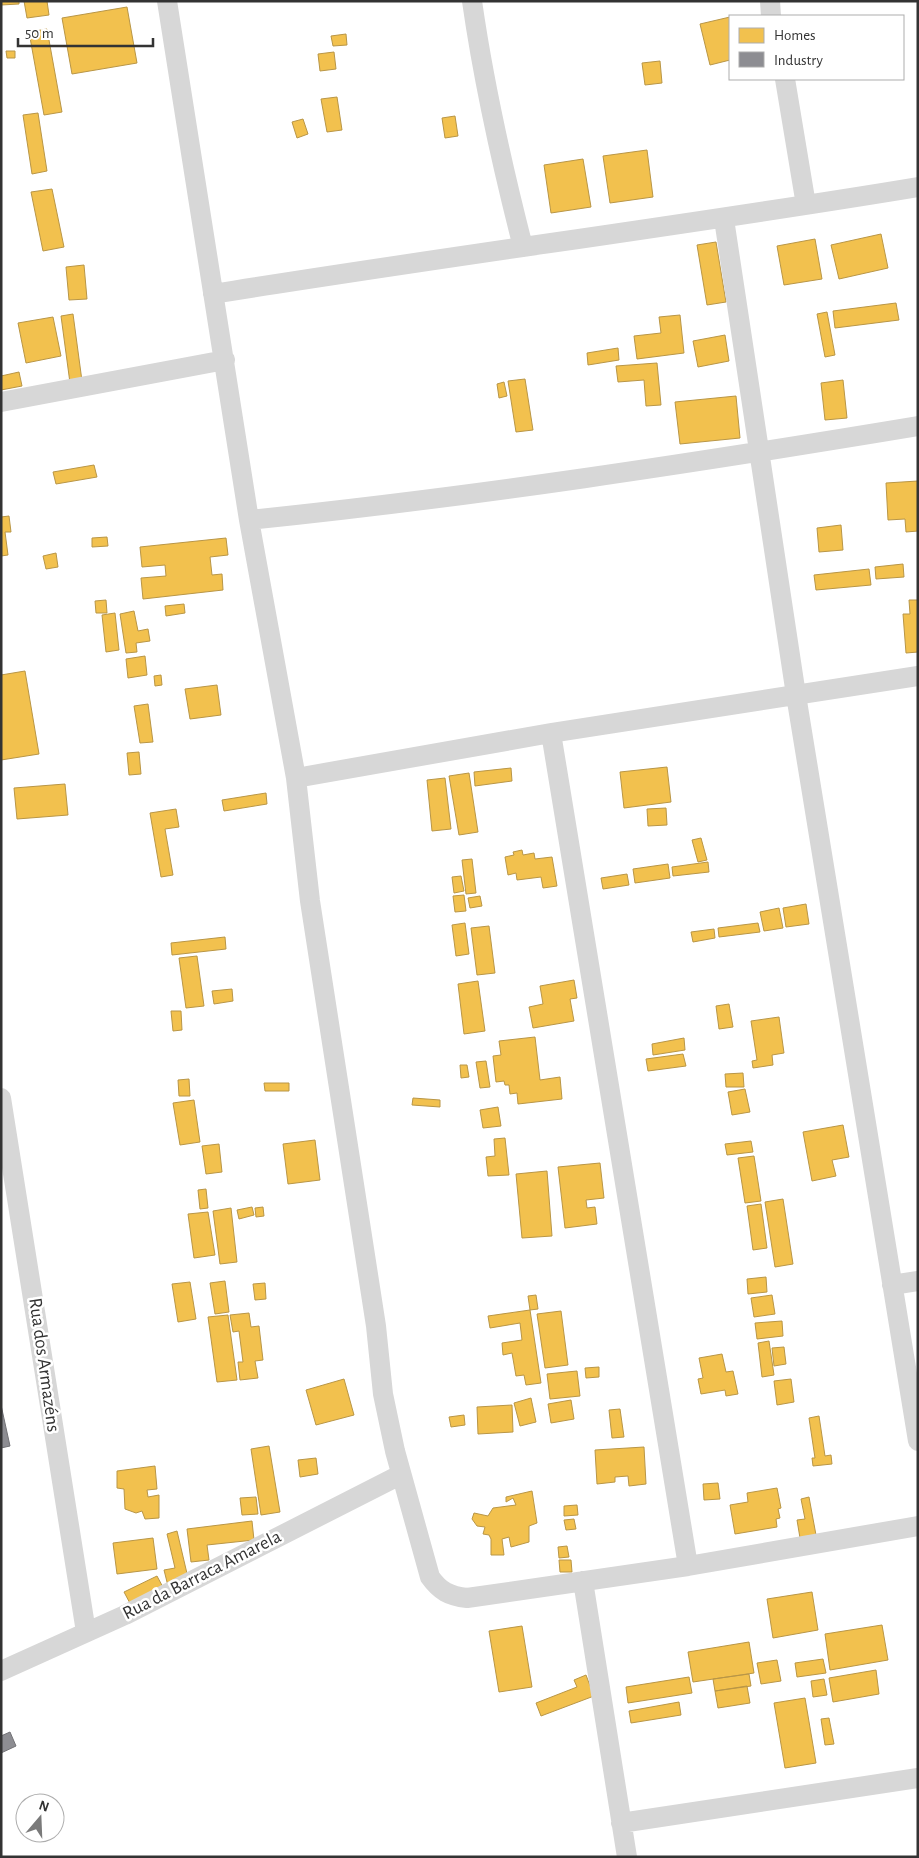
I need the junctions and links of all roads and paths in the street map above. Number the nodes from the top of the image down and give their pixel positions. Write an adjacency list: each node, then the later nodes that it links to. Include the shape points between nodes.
1 (167, 1): 10 (street)
2 (472, 1): 9 (street, via 496,144)
3 (770, 1): 4 (street)
4 (771, 15)
5 (785, 80): 7 (street)
6 (918, 187): 7 (street)
7 (806, 205): 8 (street)
8 (724, 219): 9 (street); 14 (street)
9 (523, 247): 10 (street)
10 (212, 294): 11 (street)
11 (225, 360): 12 (street); 15 (street)
12 (1, 402)
13 (918, 426): 14 (street)
14 (759, 452): 15 (street, via 378,507); 17 (street)
15 (249, 520): 19 (street)
16 (918, 676): 17 (street)
17 (796, 695): 18 (street); 22 (street)
18 (551, 733): 19 (street); 26 (street)
19 (296, 778): 24 (street, via 310,901 376,1326 383,1394)
20 (1, 1098): 28 (street, Rua dos Armazéns)
21 (918, 1281): 22 (street)
22 (892, 1285): 23 (street)
23 (918, 1441)
24 (400, 1475): 27 (street, via 430,1576 439,1590 466,1598); 28 (street, Rua da Barraca Amarela)
25 (918, 1526): 26 (street)
26 (688, 1566): 27 (street)
27 (584, 1581): 31 (street)
28 (86, 1632): 29 (street, Rua da Barraca Amarela)
29 (1, 1671)
30 (918, 1778): 31 (street)
31 (621, 1823): 32 (street)
32 (627, 1857)

